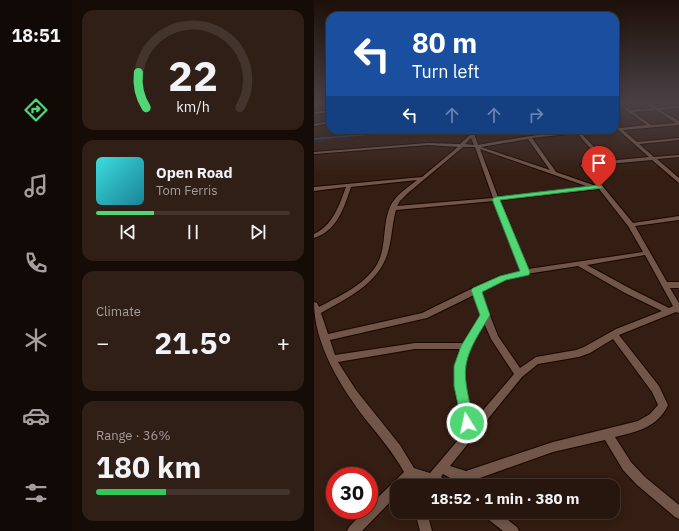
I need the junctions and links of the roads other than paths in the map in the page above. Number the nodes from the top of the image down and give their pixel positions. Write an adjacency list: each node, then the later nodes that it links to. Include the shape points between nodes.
1 (642, 127): 2 (street)
2 (619, 129)
3 (619, 130): 11 (street)
4 (470, 134): 12 (street)
5 (472, 134): 13 (street)
6 (548, 134): 8 (street)
7 (580, 134): 17 (street)
8 (541, 135): 9 (street)
9 (528, 137): 13 (street); 18 (street)
10 (679, 139): 11 (street)
11 (636, 143): 16 (street)
12 (462, 146): 13 (street); 14 (street, via 428,144); 19 (street)
13 (478, 146): 18 (street); 24 (street)
14 (314, 153)
15 (679, 156): 16 (street)
16 (654, 158): 17 (street); 20 (street)
17 (605, 162): 22 (street, via 582,165)
18 (554, 173): 22 (street)
19 (423, 178): 21 (street); 25 (street, via 401,197)
20 (679, 181)
21 (349, 185): 23 (street); 28 (street, via 333,223)
22 (598, 187): 24 (street); 27 (street)
23 (314, 189)
24 (496, 199): 25 (street); 31 (street)
25 (393, 208): 36 (street, via 387,244 380,266 359,288)
26 (679, 218): 27 (street)
27 (631, 225): 29 (street)
28 (314, 236)
29 (647, 253): 30 (street); 32 (street)
30 (580, 264): 31 (street); 35 (street, via 628,291)
31 (526, 272): 34 (street, via 503,278)
32 (665, 285): 33 (street); 35 (street)
33 (679, 285)
34 (476, 290): 37 (street); 39 (street, via 424,316)
35 (675, 310): 38 (street)
36 (316, 315): 39 (street)
37 (485, 315): 40 (street); 42 (street, via 494,337)
38 (614, 334): 42 (street, via 576,354 536,361); 44 (street, via 656,389 663,405 661,411 639,425)
39 (324, 338): 41 (street)
40 (466, 346): 41 (street, via 415,346); 43 (street, via 460,374)
41 (332, 359): 46 (street)
42 (519, 374): 43 (street)
43 (469, 433): 45 (street)
44 (607, 434): 45 (street, via 553,446 466,477 452,474); 51 (street, via 641,481)
45 (442, 467): 49 (street)
46 (412, 474): 47 (street); 48 (street); 49 (street)
47 (406, 479)
48 (413, 479)
49 (432, 479)
50 (390, 494): 54 (street)
51 (679, 513)
52 (423, 519): 55 (street)
53 (497, 519): 56 (street)
54 (353, 531)
55 (426, 531)
56 (513, 531)

